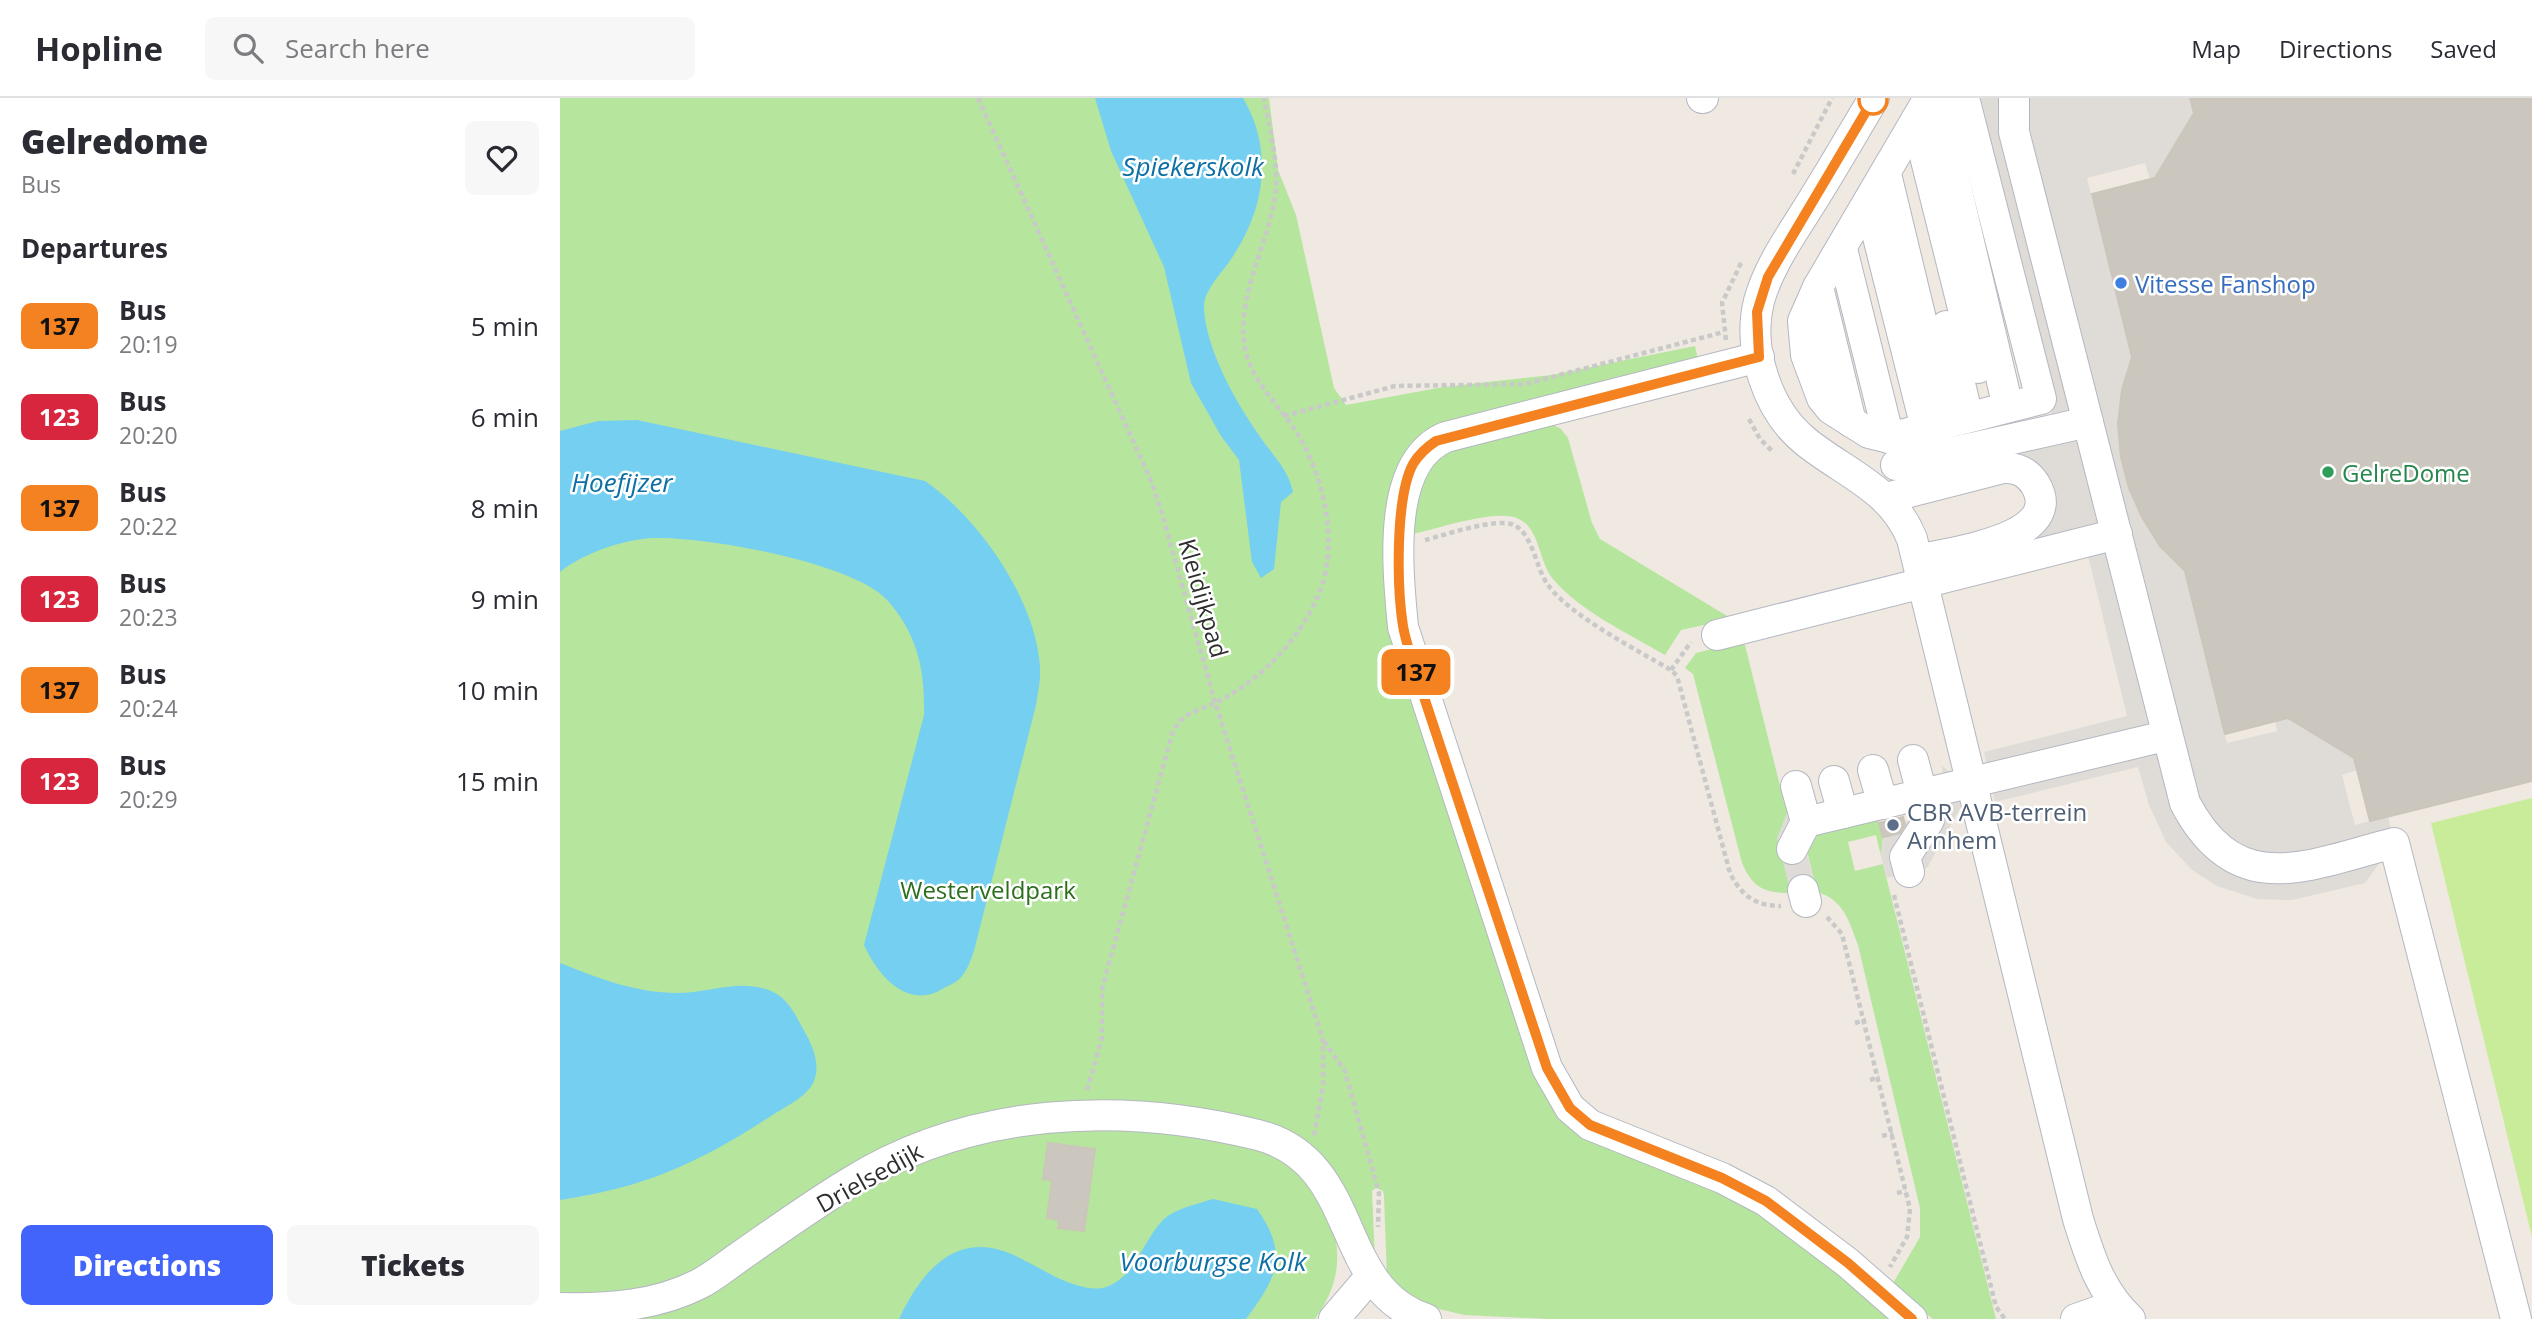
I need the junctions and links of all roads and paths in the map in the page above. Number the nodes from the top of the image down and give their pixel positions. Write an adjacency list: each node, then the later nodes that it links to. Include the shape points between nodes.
1 (978, 98): 24 (path, Kleidijkpad, via 1152,483)
2 (1264, 98): 13 (path, via 1276,186 1241,331 1247,358 1262,388)
3 (1874, 98): 10 (street, via 1776,261 1760,299)
4 (1964, 98): 14 (street, via 2041,399)
5 (2014, 98): 15 (street, via 2014,132)
6 (1921, 115): 7 (street); 14 (street)
7 (1886, 174): 8 (street); 14 (street)
8 (1870, 201): 9 (street); 11 (street)
9 (1835, 258): 11 (street); 16 (street); 16 (street, via 1803,321 1806,355 1822,398)
10 (1756, 323): 12 (street); 13 (path, via 1525,384 1395,386)
11 (1905, 343): 14 (street)
12 (1759, 357): 17 (street, via 1772,398 1791,427); 19 (street, via 1436,441 1420,454 1407,480)
13 (1284, 416): 24 (path, via 1298,434 1321,487 1328,529 1325,572 1319,593 1284,651 1259,675)
14 (1967, 418): 16 (street)
15 (2088, 422): 16 (street, via 1910,464); 18 (street)
16 (1876, 439)
17 (1886, 498): 20 (street, via 1907,526); 20 (street, via 2003,468 2022,471 2038,492 2038,515 2023,531)
18 (2117, 534): 20 (street); 25 (street)
19 (1401, 546): 23 (path, via 1496,523 1515,526 1524,534 1543,578 1569,606); 56 (street, via 1402,611 1410,653 1547,1068 1561,1096 1590,1125 1722,1178 1766,1201)
20 (1921, 572): 21 (street); 29 (street)
21 (1717, 635)
22 (1676, 662): 23 (path)
23 (1671, 670): 34 (path, via 1677,676 1695,760)
24 (1216, 702): 45 (path, Kleidijkpad); 48 (path, via 1195,708 1171,734 1102,989 1102,1038)
25 (2165, 736): 29 (street); 64 (street, via 2196,824 2236,859 2273,870 2293,868 2394,843)
26 (1913, 760): 31 (street)
27 (1873, 770): 32 (street)
28 (1834, 781): 33 (street)
29 (1973, 782): 31 (street); 58 (street, via 2078,1219 2091,1261)
30 (1796, 786): 36 (street)
31 (1922, 794): 32 (street); 38 (street, via 1929,820)
32 (1882, 804): 33 (street)
33 (1843, 813): 36 (street)
34 (1714, 814): 35 (path); 39 (path)
35 (1706, 816)
36 (1806, 822): 37 (street)
37 (1793, 849)
38 (1901, 869): 62 (path, via 1996,1307)
39 (1730, 873): 40 (path); 41 (path, via 1753,902 1805,903 1836,924)
40 (1721, 875)
41 (1851, 968): 42 (path); 43 (path)
42 (1842, 970)
43 (1866, 1020): 44 (path); 46 (path)
44 (1855, 1023)
45 (1323, 1040): 49 (path, Kleidijkpad); 54 (path, via 1345,1071 1378,1193)
46 (1880, 1077): 47 (path); 50 (path)
47 (1870, 1080)
48 (1079, 1115): 54 (street, Drielsedijk, via 1193,1123 1281,1143 1319,1172 1339,1207); 57 (street, Drielsedijk, via 1021,1119 907,1150 849,1182 700,1283 630,1306)
49 (1317, 1129)
50 (1894, 1133): 51 (path); 52 (path)
51 (1882, 1136)
52 (1906, 1191): 53 (path); 56 (path, via 1910,1227)
53 (1897, 1193)
54 (1365, 1238): 55 (street, Drielsedijk)
55 (1371, 1276): 59 (street, Drielsedijk); 60 (street)
56 (1878, 1289): 61 (street)
57 (560, 1308)
58 (2123, 1312): 63 (street)
59 (1405, 1315)
60 (1335, 1319)
61 (1912, 1319)
62 (2005, 1319)
63 (2076, 1319)
64 (2516, 1319)

